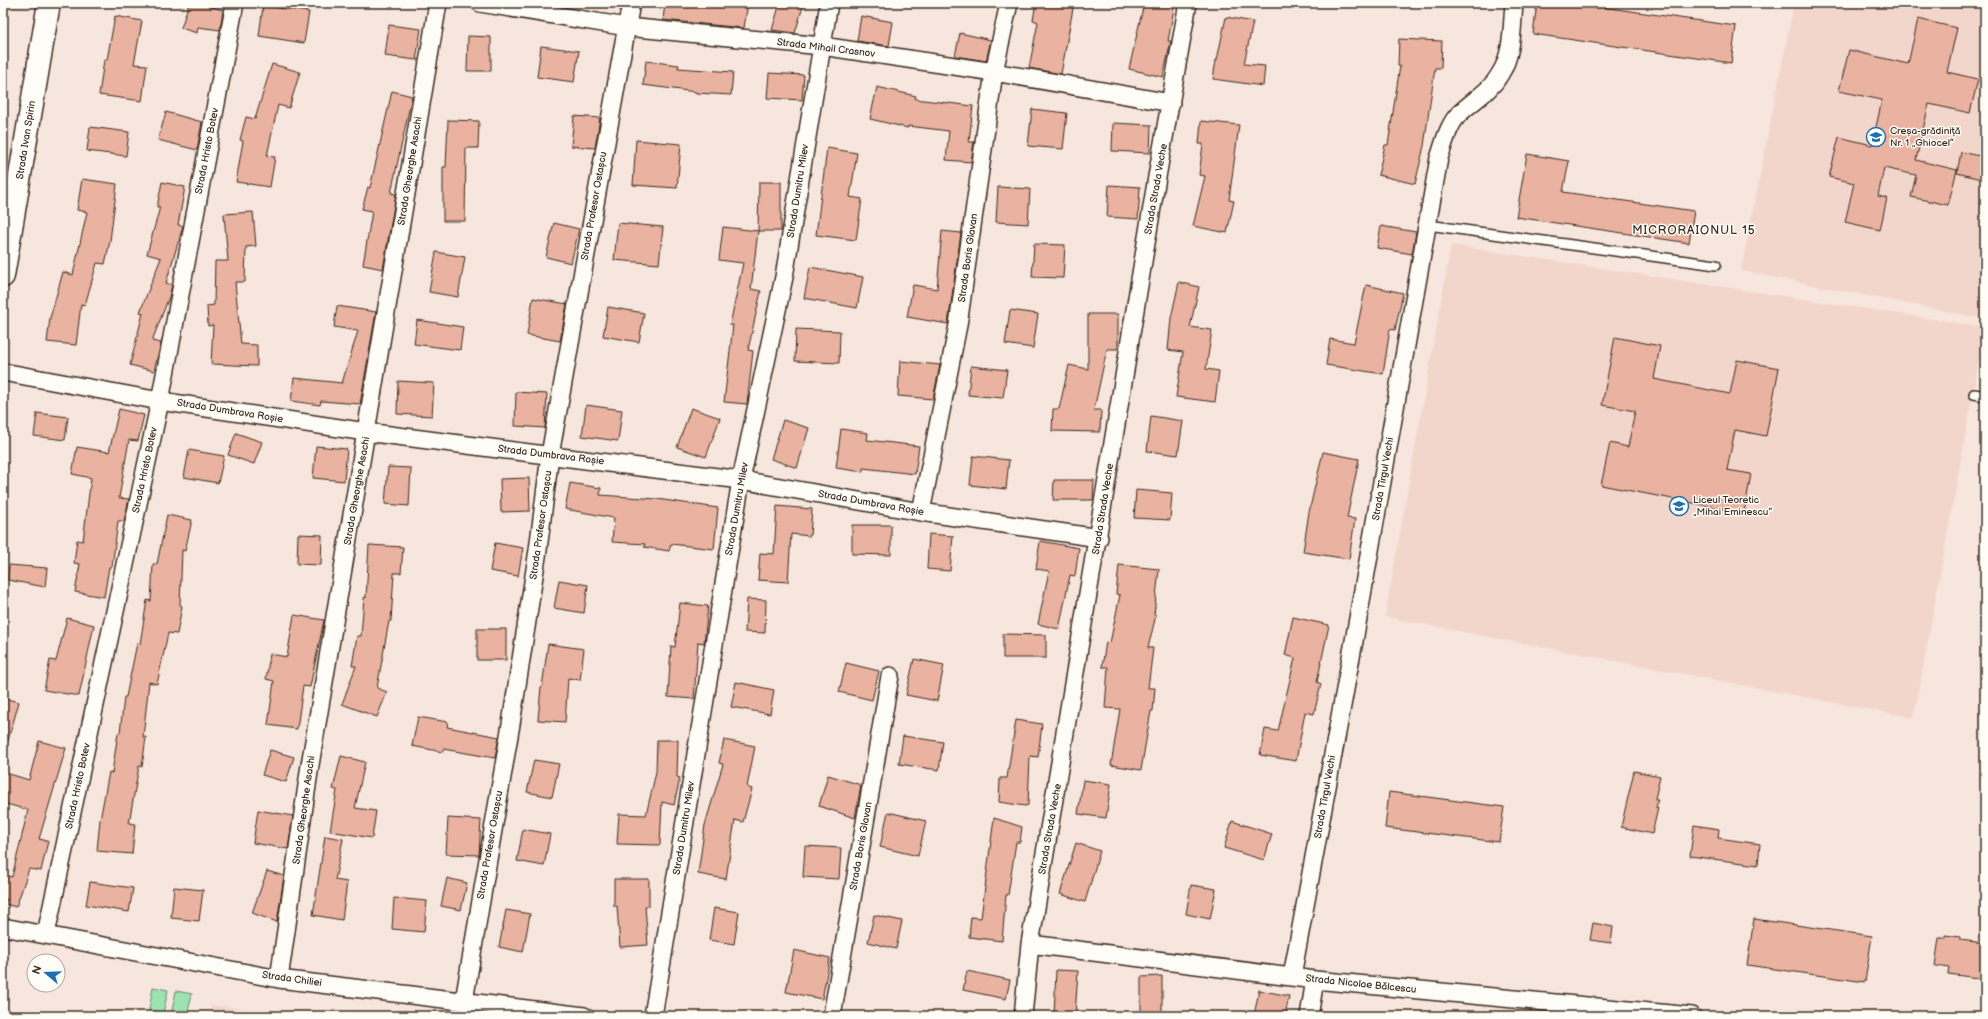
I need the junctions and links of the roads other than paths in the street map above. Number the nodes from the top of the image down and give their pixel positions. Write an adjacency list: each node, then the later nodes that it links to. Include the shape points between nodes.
1 (48, 3): 16 (street, Strada Ivan Spirin)
2 (235, 3): 20 (street, Strada Hristo Botev)
3 (438, 3): 21 (street, Strada Gheorghe Asachi)
4 (480, 3): 10 (street, Strada Mihail Crasnov)
5 (631, 3): 10 (street, Strada Profesor Ostașcu)
6 (829, 3): 11 (street, Strada Dumitru Milev)
7 (1009, 3): 12 (street, Strada Boris Glavan)
8 (1188, 3): 13 (street, Strada Strada Veche)
9 (1514, 3): 14 (street, Strada Tîrgul Vechi, via 1508,57 1500,74 1486,92 1458,115 1448,132 1439,158)
10 (627, 27): 11 (street, Strada Mihail Crasnov); 22 (street, Strada Profesor Ostașcu)
11 (822, 46): 12 (street, Strada Mihail Crasnov); 23 (street, Strada Dumitru Milev, via 784,276)
12 (994, 72): 13 (street, Strada Mihail Crasnov); 24 (street, Strada Boris Glavan, via 958,325)
13 (1171, 103): 25 (street, Strada Strada Veche)
14 (1428, 225): 15 (lane); 30 (street, Strada Tîrgul Vechi)
15 (1716, 265)
16 (3, 276)
17 (3, 372): 20 (street, Strada Dumbrava Roșie)
18 (1974, 394): 19 (lane)
19 (1985, 396)
20 (160, 400): 21 (street, Strada Dumbrava Roșie); 28 (street, Strada Hristo Botev)
21 (366, 432): 22 (street, Strada Dumbrava Roșie); 31 (street, Strada Gheorghe Asachi, via 310,765)
22 (550, 455): 23 (street, Strada Dumbrava Roșie); 33 (street, Strada Profesor Ostașcu, via 511,724)
23 (741, 480): 24 (street, Strada Dumbrava Roșie); 35 (street, Strada Dumitru Milev)
24 (921, 512): 25 (street, Strada Dumbrava Roșie)
25 (1099, 538): 29 (street, Strada Strada Veche)
26 (890, 676): 36 (street, Strada Boris Glavan)
27 (3, 927): 28 (street, Strada Chiliei)
28 (46, 934): 31 (street, Strada Chiliei)
29 (1030, 944): 30 (street, Strada Nicolae Bălcescu); 37 (street, Strada Strada Veche)
30 (1292, 976): 32 (street, Strada Nicolae Bălcescu)
31 (279, 979): 33 (street, Strada Chiliei)
32 (1315, 980): 38 (street); 39 (street, Strada Nicolae Bălcescu)
33 (464, 1001): 34 (street, Strada Chiliei)
34 (584, 1016)
35 (653, 1016)
36 (832, 1016)
37 (1023, 1016)
38 (1309, 1016)
39 (1692, 1016)

